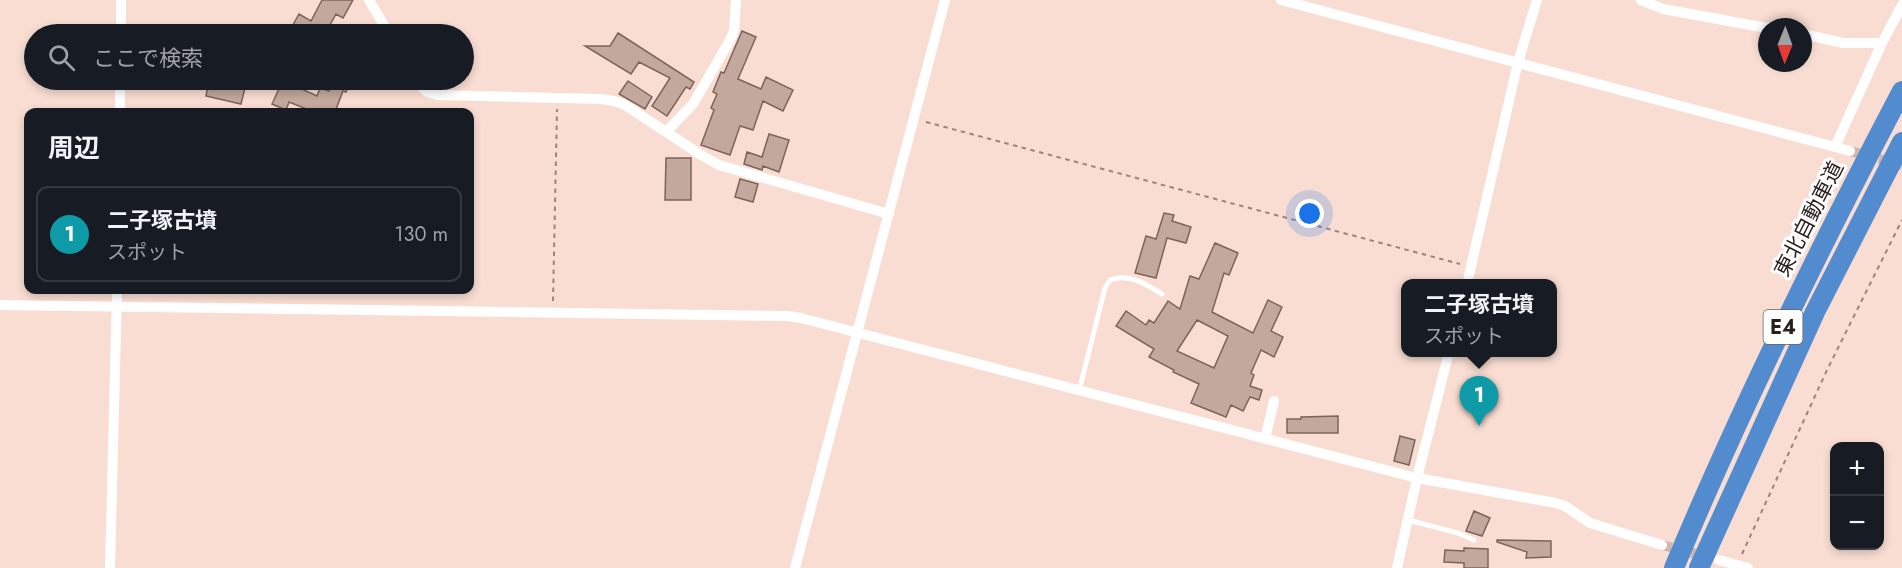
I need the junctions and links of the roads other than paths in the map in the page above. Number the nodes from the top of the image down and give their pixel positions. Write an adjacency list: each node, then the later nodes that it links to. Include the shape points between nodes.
1 (121, 0): 10 (street)
2 (369, 0): 11 (street)
3 (736, 0): 20 (street, via 734,31 729,42 693,104)
4 (945, 0): 24 (street)
5 (1281, 0): 15 (street)
6 (1537, 0): 15 (street)
7 (1641, 0): 8 (street)
8 (1665, 4): 12 (street)
9 (1902, 5): 14 (street)
10 (121, 24)
11 (383, 24)
12 (1758, 26)
13 (1812, 36): 14 (street, via 1843,43)
14 (1882, 43): 22 (street)
15 (1518, 62): 22 (street); 25 (street)
16 (120, 90): 19 (street)
17 (425, 90): 20 (street, via 437,95 601,99 621,103)
18 (1902, 91): 44 (highway, 東北自動車道 / E4, via 1789,315)
19 (120, 108)
20 (667, 131): 24 (street, via 719,165)
21 (1902, 142): 45 (highway, E4, via 1815,312)
22 (1835, 147): 23 (street)
23 (1850, 151)
24 (889, 214): 30 (street)
25 (1468, 279)
26 (117, 294): 29 (street)
27 (1162, 294): 32 (lane, via 1138,281 1110,280)
28 (0, 305): 29 (street)
29 (117, 307): 30 (street, via 788,316); 41 (street)
30 (858, 332): 32 (street); 42 (street)
31 (1448, 357): 35 (street)
32 (1079, 391): 34 (street)
33 (1274, 401): 34 (street)
34 (1265, 439): 35 (street)
35 (1417, 478): 36 (street); 38 (street, via 1556,503 1590,523)
36 (1408, 520): 37 (lane); 43 (street)
37 (1474, 540)
38 (1662, 545)
39 (1719, 560): 40 (street)
40 (1742, 567)
41 (110, 568)
42 (795, 568)
43 (1397, 568)
44 (1674, 568)
45 (1699, 568)

